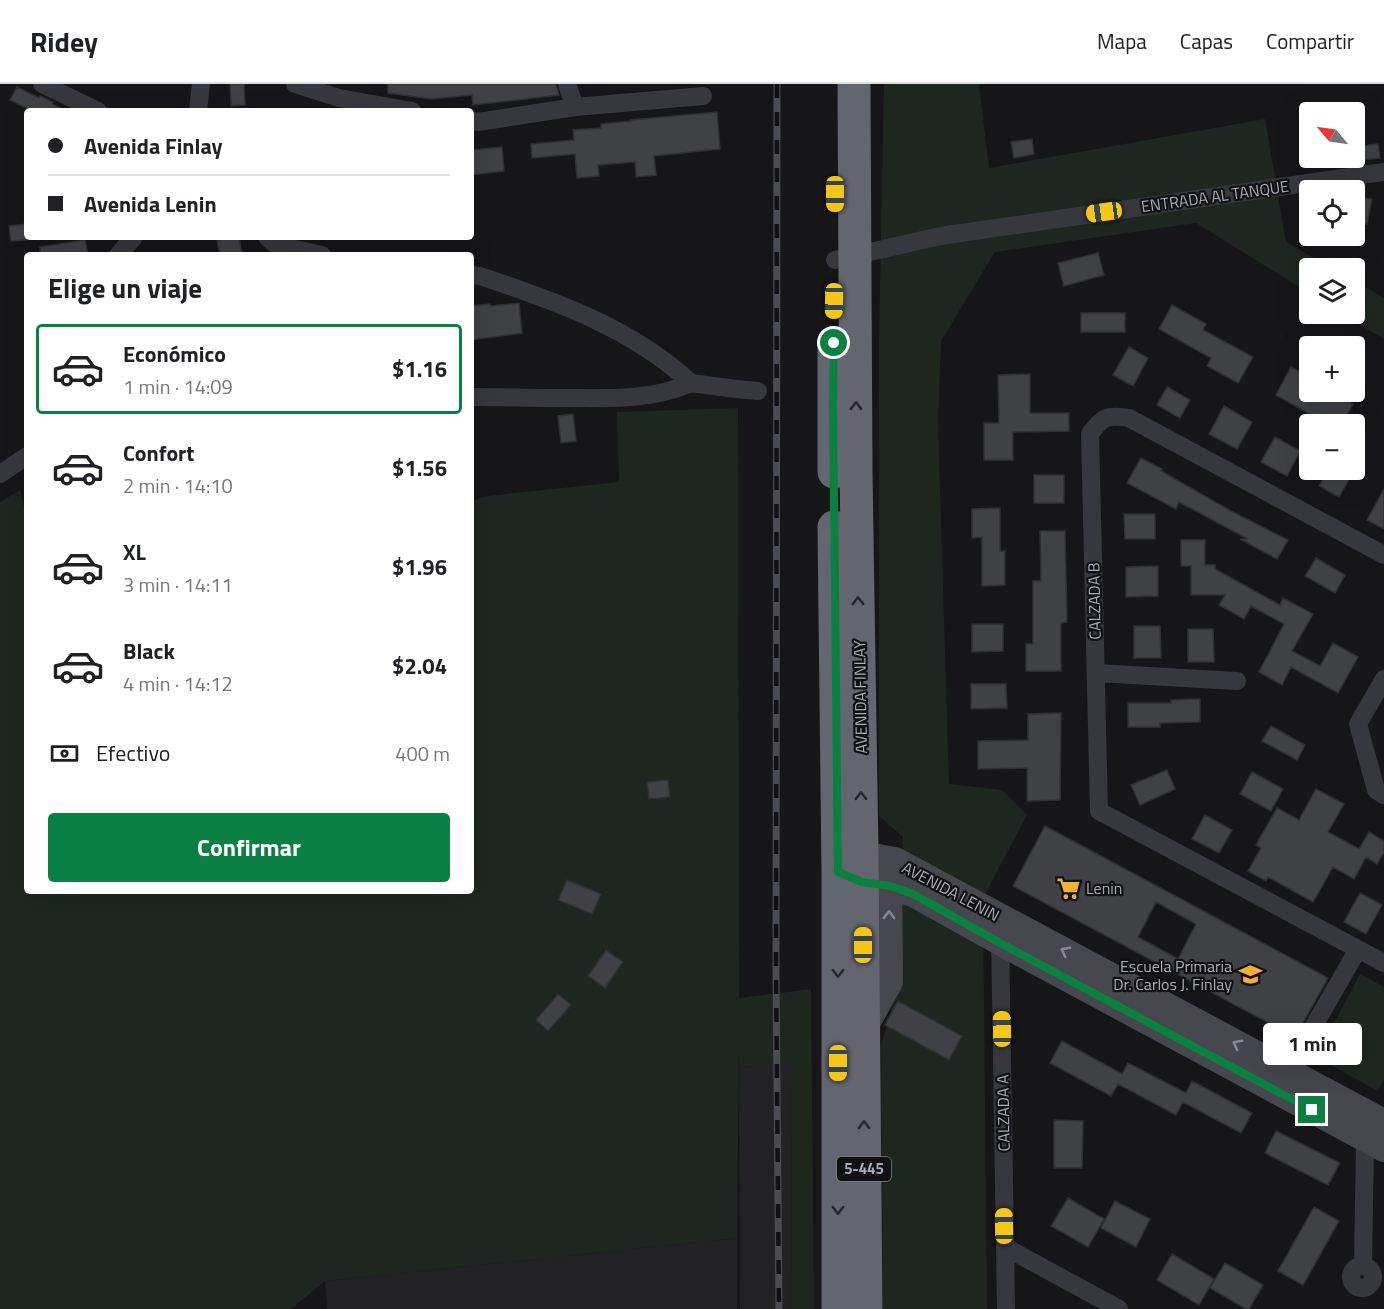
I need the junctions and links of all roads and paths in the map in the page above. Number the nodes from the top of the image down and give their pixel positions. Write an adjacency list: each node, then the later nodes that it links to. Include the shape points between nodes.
1 (42, 84): 9 (street)
2 (201, 84): 10 (street)
3 (295, 84): 11 (street, via 339,98)
4 (567, 84): 8 (street)
5 (835, 84): 18 (highway, AVENIDA FINLAY / 5-445)
6 (854, 84): 18 (highway, AVENIDA FINLAY / 5-445)
7 (703, 96): 8 (street)
8 (575, 107): 12 (street)
9 (92, 108)
10 (198, 108)
11 (395, 108)
12 (474, 121)
13 (1384, 172): 18 (street, ENTRADA AL TANQUE, via 940,236)
14 (131, 240): 16 (street)
15 (273, 246): 17 (street)
16 (121, 252)
17 (305, 252)
18 (845, 258): 30 (highway, AVENIDA FINLAY / 5-445, via 833,405)
19 (474, 275): 20 (street, via 549,300 624,334)
20 (691, 382): 21 (street); 22 (street, via 656,394 614,399)
21 (758, 391)
22 (474, 397)
23 (24, 458): 24 (street)
24 (0, 474)
25 (1384, 555): 26 (street, CALZADA B, via 1129,418 1111,416 1098,422 1090,434)
26 (1096, 673): 28 (street); 33 (street, CALZADA B, via 1099,811)
27 (1384, 679): 29 (street, via 1358,724 1376,790)
28 (1237, 681)
29 (1384, 795)
30 (868, 871): 31 (street, AVENIDA LENIN, via 895,861); 32 (street, AVENIDA LENIN); 40 (highway, AVENIDA FINLAY / 5-445, one-way to 40); 41 (highway, AVENIDA FINLAY / 5-445, one-way to 30, via 863,1030)
31 (1000, 916): 32 (street, CALZADA A); 35 (street, AVENIDA LENIN, one-way to 31)
32 (1000, 943): 35 (street, AVENIDA LENIN); 38 (street, CALZADA A)
33 (1358, 949): 34 (street, CALZADA B); 35 (street)
34 (1384, 961)
35 (1282, 1081): 36 (street, AVENIDA LENIN); 37 (street, AVENIDA LENIN)
36 (1384, 1122)
37 (1375, 1144): 39 (street)
38 (1005, 1247): 42 (street, CALZADA A); 43 (street)
39 (1363, 1266)
40 (838, 1309)
41 (866, 1309)
42 (1006, 1309)
43 (1119, 1309)

